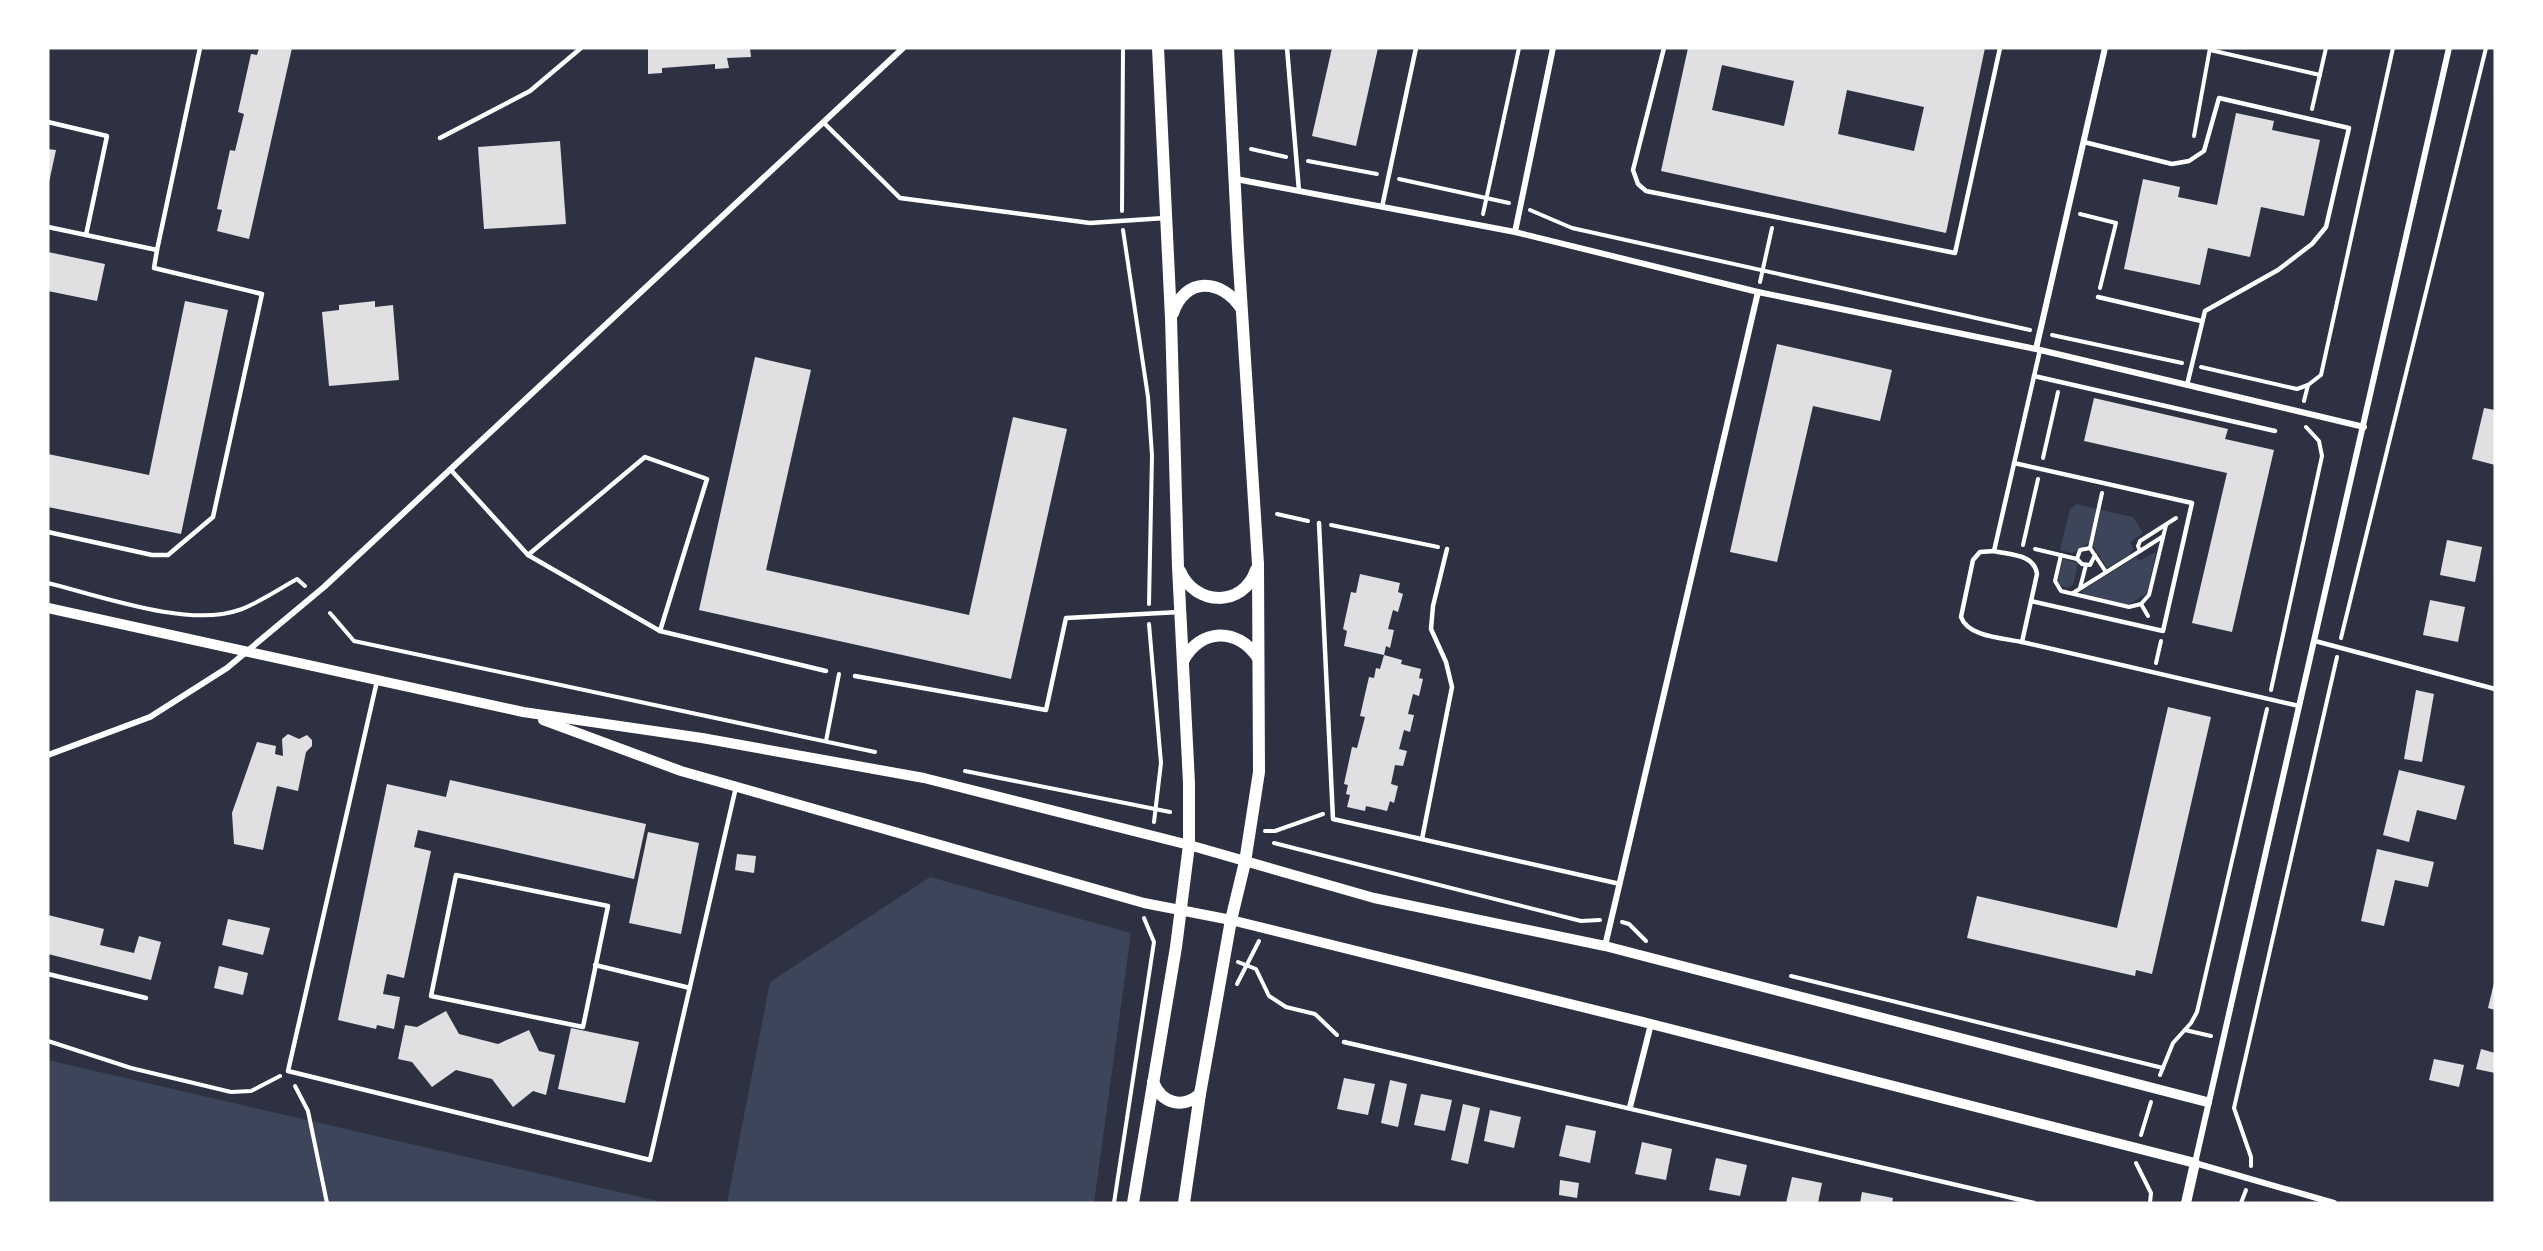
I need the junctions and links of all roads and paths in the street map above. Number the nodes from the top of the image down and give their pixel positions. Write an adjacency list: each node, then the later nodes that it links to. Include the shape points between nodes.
1 (200, 48): 42 (lane)
2 (581, 48): 23 (lane, via 530,91)
3 (903, 48): 22 (street)
4 (1123, 48): 37 (path)
5 (1158, 48): 36 (main road)
6 (1228, 48): 29 (main road)
7 (1287, 48): 26 (lane)
8 (1416, 48): 28 (lane)
9 (1519, 48): 31 (path)
10 (1553, 48): 32 (street)
11 (1664, 48): 35 (lane, via 1633,170 1638,184 1646,191)
12 (2000, 48): 35 (lane, via 1955,253)
13 (2105, 48): 24 (street)
14 (2326, 48): 19 (path)
15 (2393, 48): 54 (path, via 2321,375)
16 (2449, 48): 56 (street)
17 (2486, 48): 93 (path)
18 (2210, 49): 19 (path); 27 (path)
19 (2320, 75): 20 (path)
20 (2309, 119): 27 (lane, via 2219,98 2204,151); 48 (lane, via 2349,128 2326,227 2312,244 2278,270 2205,311)
21 (48, 122): 41 (lane, via 107,136)
22 (823, 122): 37 (lane, via 900,198 1089,223); 59 (street)
23 (440, 138)
24 (2084, 142): 27 (lane, via 2172,164); 34 (street)
25 (1251, 149): 26 (path)
26 (1296, 159): 28 (path); 30 (lane)
27 (2189, 161)
28 (1388, 176): 31 (path); 33 (lane)
29 (1236, 179): 30 (street); 46 (main road)
30 (1299, 191): 33 (street)
31 (1486, 198): 32 (path); 38 (path)
32 (1520, 205): 40 (street); 43 (path, via 1572,228)
33 (1382, 207): 38 (street)
34 (2068, 212): 45 (path, via 2116,223); 49 (street)
35 (1775, 217): 43 (path)
36 (1166, 218): 37 (lane); 47 (main road)
37 (1123, 220): 88 (path, via 1122,241 1148,397 1152,456)
38 (1480, 226): 40 (street)
39 (48, 227): 41 (lane)
40 (1515, 232): 44 (street)
41 (86, 235): 42 (lane)
42 (157, 250): 65 (lane, via 154,268 262,294 213,516 168,555 152,555)
43 (1763, 270): 44 (path); 49 (path)
44 (1758, 292): 50 (street); 120 (street)
45 (2098, 297): 48 (lane)
46 (1241, 309): 47 (main road, via 1219,287 1203,285 1188,291 1177,303); 76 (main road)
47 (1172, 318): 78 (main road)
48 (2201, 321): 51 (lane)
49 (2040, 332): 50 (street); 51 (path)
50 (2038, 349): 52 (lane); 53 (street)
51 (2192, 365): 53 (lane); 54 (path, via 2297,389)
52 (2034, 376): 57 (lane); 58 (lane)
53 (2187, 385): 55 (street)
54 (2308, 385): 55 (path)
55 (2302, 412): 56 (street); 103 (path, via 2300,420 2319,441 2322,456)
56 (2364, 427): 91 (street)
57 (2276, 431)
58 (2014, 463): 60 (lane); 70 (lane)
59 (450, 469): 72 (lane); 94 (street, via 324,587)
60 (2104, 483): 61 (lane, via 2192,503); 68 (path)
61 (2191, 509): 64 (path); 84 (lane, via 2163,631)
62 (1277, 514): 63 (path)
63 (1318, 523): 69 (path); 112 (lane)
64 (2166, 525): 66 (path); 71 (path, via 2140,541)
65 (48, 532)
66 (2163, 537): 71 (path); 83 (path, via 2149,595 2141,604 2129,607)
67 (2023, 546): 73 (path)
68 (2090, 548): 74 (path); 75 (path, via 2080,550)
69 (1447, 549): 116 (lane, via 1431,629 1452,687)
70 (1994, 551): 84 (lane, via 2024,557 2034,564 2037,574); 92 (lane, via 1980,552 1973,560 1961,617 1967,628 1976,632)
71 (2140, 551): 79 (path)
72 (528, 555): 89 (lane); 89 (lane, via 645,457 707,479)
73 (2061, 555): 75 (path); 83 (path, via 2056,585)
74 (2095, 555): 77 (path, via 2093,562); 79 (path)
75 (2078, 559): 77 (path)
76 (1258, 564): 78 (main road, via 1248,585 1227,598 1196,593 1184,582); 96 (main road)
77 (2086, 565): 82 (path)
78 (1178, 567): 86 (main road)
79 (2106, 572): 82 (path)
80 (48, 583): 81 (path, via 186,616 239,610 297,579)
81 (305, 586)
82 (2080, 589): 83 (path)
83 (2072, 594)
84 (2031, 601): 92 (lane)
85 (48, 608): 94 (street)
86 (1180, 612): 88 (lane); 97 (main road)
87 (330, 613): 106 (path, via 354,641)
88 (1149, 615): 100 (lane, via 1066,618 1046,710); 111 (path, via 1161,763)
89 (660, 631): 98 (lane)
90 (2161, 640): 95 (path)
91 (2314, 641): 93 (lane); 104 (street)
92 (2022, 642): 103 (lane)
93 (2339, 647): 102 (lane); 145 (path, via 2234,1108 2252,1157)
94 (247, 650): 101 (street); 108 (street, via 150,717)
95 (2157, 655)
96 (1258, 658): 97 (main road, via 1242,640 1219,635 1197,643); 119 (main road, via 1259,772)
97 (1183, 662): 118 (main road, via 1190,783)
98 (826, 671): 99 (path)
99 (840, 674): 100 (path); 106 (path)
100 (855, 676)
101 (377, 680): 105 (street); 137 (lane)
102 (2495, 689)
103 (2269, 699): 104 (lane); 136 (path, via 2198,1012 2173,1043)
104 (2299, 706): 141 (street)
105 (523, 712): 110 (street, via 681,771); 118 (street, via 702,738 924,778)
106 (826, 741): 107 (path)
107 (883, 753)
108 (48, 755)
109 (963, 770): 111 (path)
110 (736, 787): 121 (street, via 1124,897); 131 (lane)
111 (1156, 811): 113 (path); 114 (path)
112 (1332, 811): 115 (path, via 1275,831); 116 (lane, via 1333,819)
113 (1170, 812)
114 (1154, 823)
115 (1256, 830)
116 (1422, 839): 120 (lane)
117 (1274, 843): 123 (path, via 1581,921)
118 (1189, 845): 119 (street); 121 (main road)
119 (1245, 862): 124 (main road); 126 (street, via 1374,898)
120 (1620, 884): 123 (street)
121 (1181, 909): 124 (street); 138 (main road)
122 (1143, 914): 147 (path, via 1154,942)
123 (1611, 919): 125 (path, via 1629,924 1646,940); 126 (street)
124 (1231, 920): 133 (street); 140 (main road)
125 (1657, 943)
126 (1605, 946): 139 (street)
127 (1247, 964): 135 (path, via 1256,969 1269,996 1286,1007 1315,1014)
128 (596, 965): 128 (lane, via 608,906 456,875 431,996 583,1027); 131 (lane)
129 (48, 974): 132 (lane)
130 (1784, 974): 136 (path)
131 (690, 988): 137 (lane, via 650,1160)
132 (146, 998)
133 (1651, 1024): 142 (street); 143 (street)
134 (48, 1041): 137 (path, via 131,1068 231,1092 251,1090)
135 (1344, 1042): 142 (lane)
136 (2163, 1068): 139 (path)
137 (288, 1071): 146 (path, via 308,1111)
138 (1153, 1082): 140 (main road, via 1160,1095 1173,1102 1188,1102); 148 (main road)
139 (2155, 1089): 141 (street); 143 (path)
140 (1200, 1094): 149 (main road)
141 (2207, 1102): 144 (street)
142 (1630, 1107): 150 (lane)
143 (2137, 1148): 144 (street); 151 (path, via 2135,1165 2151,1193)
144 (2195, 1163): 145 (street); 152 (street)
145 (2250, 1179): 153 (path); 154 (street)
146 (327, 1203)
147 (1114, 1203)
148 (1133, 1203)
149 (1184, 1203)
150 (2034, 1203)
151 (2150, 1203)
152 (2186, 1203)
153 (2241, 1203)
154 (2334, 1203)

